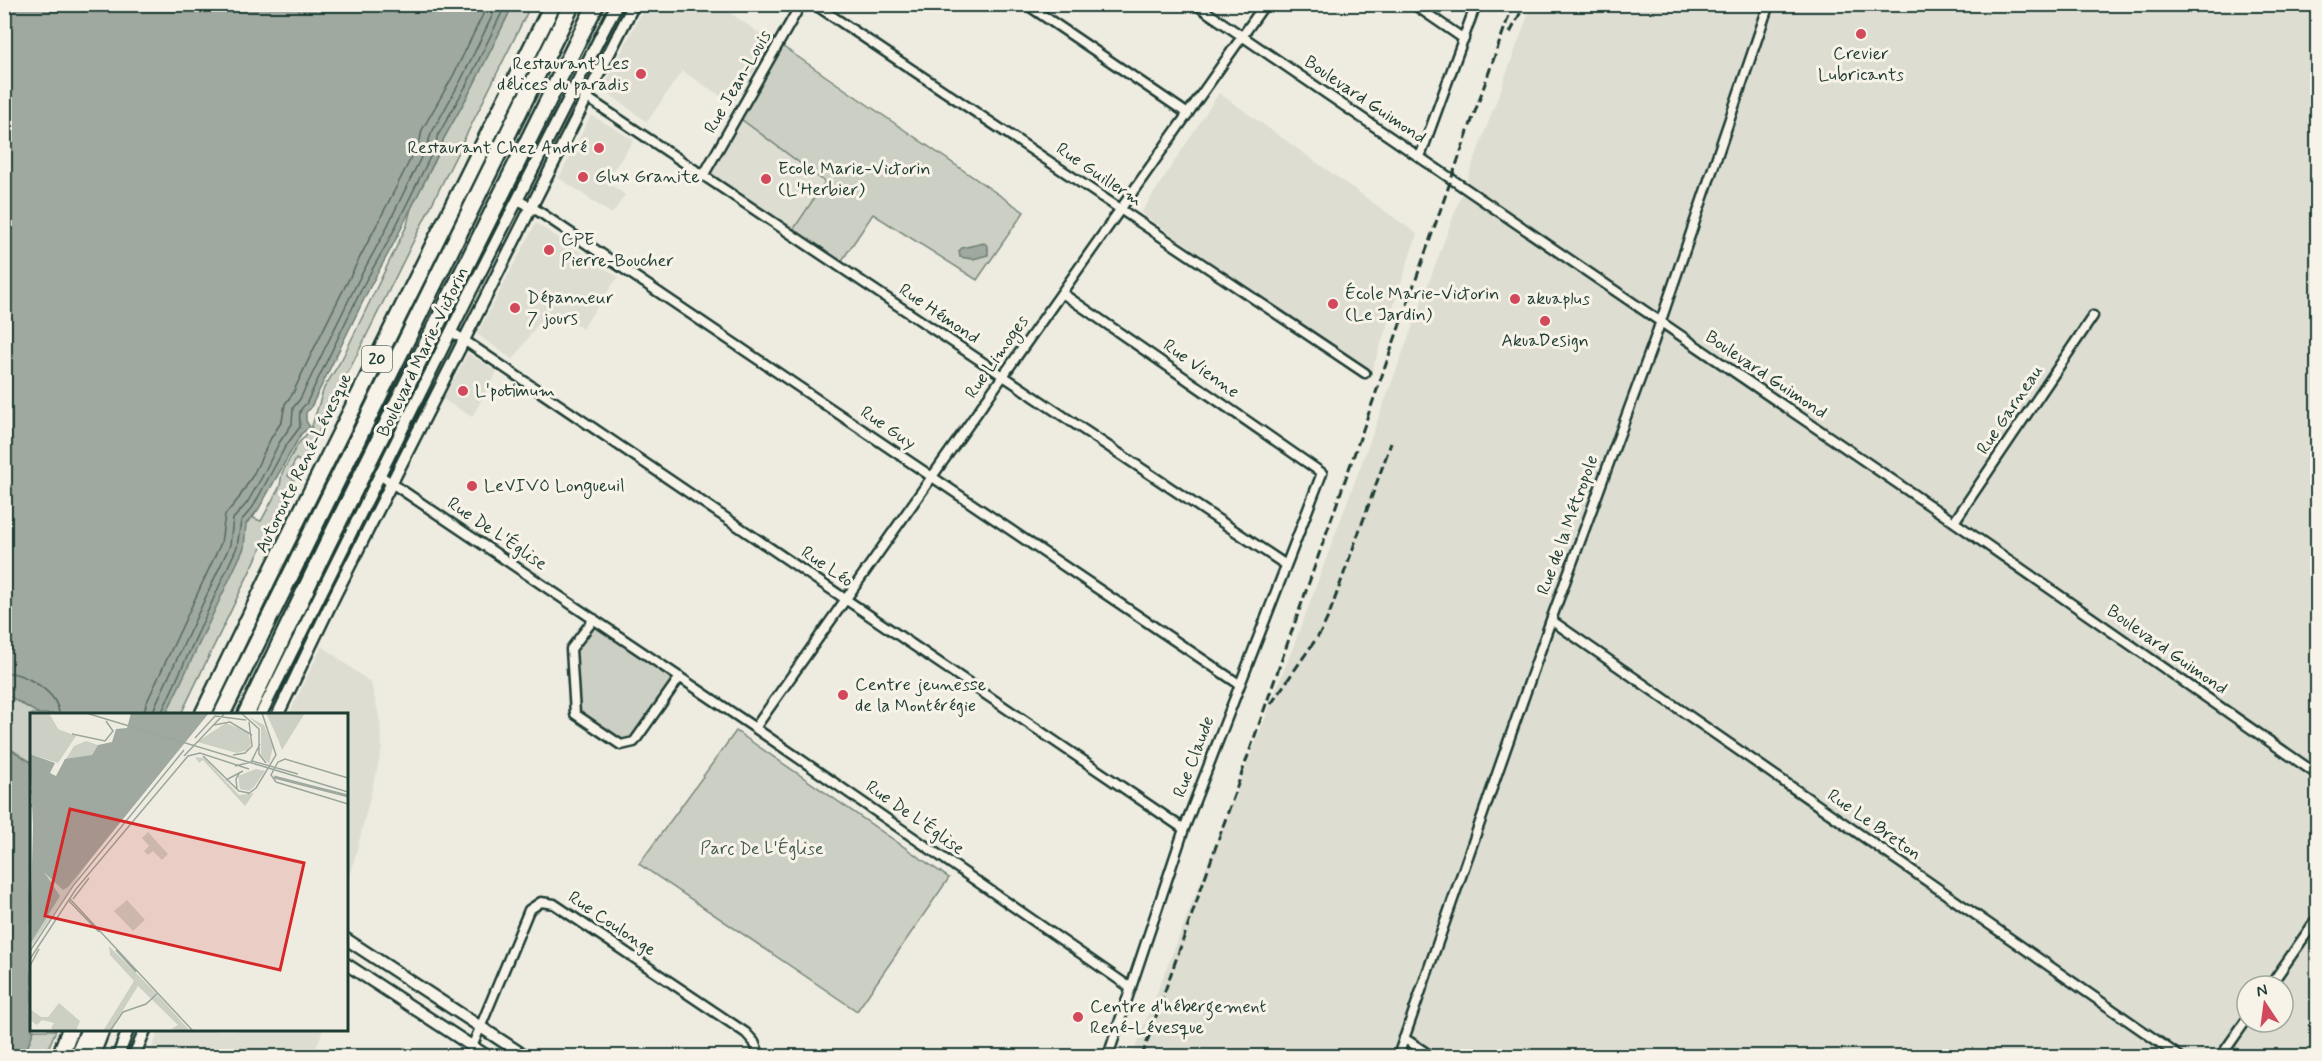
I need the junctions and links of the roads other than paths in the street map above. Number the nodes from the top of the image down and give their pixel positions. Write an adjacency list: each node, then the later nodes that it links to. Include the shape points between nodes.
1 (554, 4): 43 (highway, Autoroute René-Lévesque / 20)
2 (572, 4): 44 (highway, Autoroute René-Lévesque)
3 (584, 4): 45 (highway)
4 (596, 4): 46 (highway)
5 (617, 4): 17 (street, Boulevard Marie-Victorin)
6 (634, 4): 18 (street, Boulevard Marie-Victorin)
7 (801, 4): 21 (street, Rue Jean-Louis)
8 (814, 4): 24 (street, Rue Guillerm)
9 (1026, 4): 19 (street)
10 (1195, 4): 15 (street, Boulevard Guimond)
11 (1265, 4): 15 (street, Rue Limoges)
12 (1413, 4): 16 (street)
13 (1476, 4): 16 (street)
14 (1770, 4): 27 (street, Rue de la Métropole)
15 (1242, 37): 19 (street, Rue Limoges); 20 (street, Boulevard Guimond)
16 (1464, 39): 20 (street)
17 (574, 89): 18 (street, Rue Hémond); 22 (street, Boulevard Marie-Victorin)
18 (588, 96): 21 (street, Rue Hémond); 23 (street, Boulevard Marie-Victorin)
19 (1188, 114): 24 (street, Rue Limoges)
20 (1420, 157): 27 (street, Boulevard Guimond)
21 (703, 176): 31 (street, Rue Hémond)
22 (518, 200): 23 (street, Rue Guy); 28 (street, Boulevard Marie-Victorin)
23 (531, 206): 29 (street, Boulevard Marie-Victorin); 34 (street, Rue Guy)
24 (1121, 210): 25 (street, Rue Limoges); 30 (street, Rue Guillerm)
25 (1062, 293): 31 (street, Rue Limoges); 32 (street, Rue Vienne)
26 (2092, 315): 36 (street, Rue Garneau)
27 (1660, 323): 36 (street, Boulevard Guimond); 40 (street, Rue de la Métropole)
28 (452, 332): 29 (street, Rue Léo); 33 (street, Boulevard Marie-Victorin)
29 (465, 339): 35 (street, Boulevard Marie-Victorin); 38 (street, Rue Léo)
30 (1365, 373)
31 (1003, 376): 34 (street, Rue Limoges); 37 (street, Rue Hémond)
32 (1322, 473): 37 (street, Rue Claude)
33 (381, 476): 35 (street, Rue De L'Église); 47 (street, Boulevard Marie-Victorin)
34 (931, 478): 38 (street, Rue Limoges); 42 (street, Rue Guy)
35 (392, 483): 39 (street, Rue De L'Église); 48 (street, Boulevard Marie-Victorin)
36 (1954, 522): 50 (street, Boulevard Guimond)
37 (1286, 565): 42 (street, Rue Claude)
38 (845, 600): 49 (street, Rue Limoges); 51 (street, Rue Léo)
39 (594, 619): 41 (street, Rue De L'Église); 41 (street, via 571,649 575,714 621,745 634,742)
40 (1551, 620): 65 (street, Rue de la Métropole); 79 (street, Rue Le Breton)
41 (680, 677): 49 (street, Rue De L'Église)
42 (1239, 684): 51 (street, Rue Claude)
43 (203, 713)
44 (222, 713)
45 (235, 713)
46 (246, 713)
47 (262, 713)
48 (278, 713)
49 (755, 728): 56 (street, Rue De L'Église)
50 (2318, 775)
51 (1184, 829): 56 (street, Rue Claude)
52 (2318, 917): 55 (street)
53 (348, 940): 57 (street)
54 (348, 965): 66 (street)
55 (2278, 974)
56 (1131, 988): 76 (street, Rue Claude)
57 (481, 1026): 66 (street, Rue Coulonge); 74 (street); 75 (street, Rue Coulonge, via 529,910 541,902 554,904 746,1033)
58 (69, 1031): 67 (highway)
59 (88, 1031): 68 (highway)
60 (100, 1031): 69 (highway)
61 (111, 1031): 70 (highway)
62 (127, 1031): 71 (street)
63 (144, 1031): 72 (street)
64 (2236, 1034): 80 (street)
65 (1404, 1038): 77 (street, Rue de la Métropole); 78 (street)
66 (472, 1047): 73 (street)
67 (60, 1056)
68 (78, 1056)
69 (91, 1056)
70 (102, 1056)
71 (118, 1056)
72 (134, 1056)
73 (487, 1056)
74 (525, 1056)
75 (760, 1056)
76 (1108, 1056)
77 (1398, 1056)
78 (1431, 1056)
79 (2179, 1056)
80 (2221, 1056)

